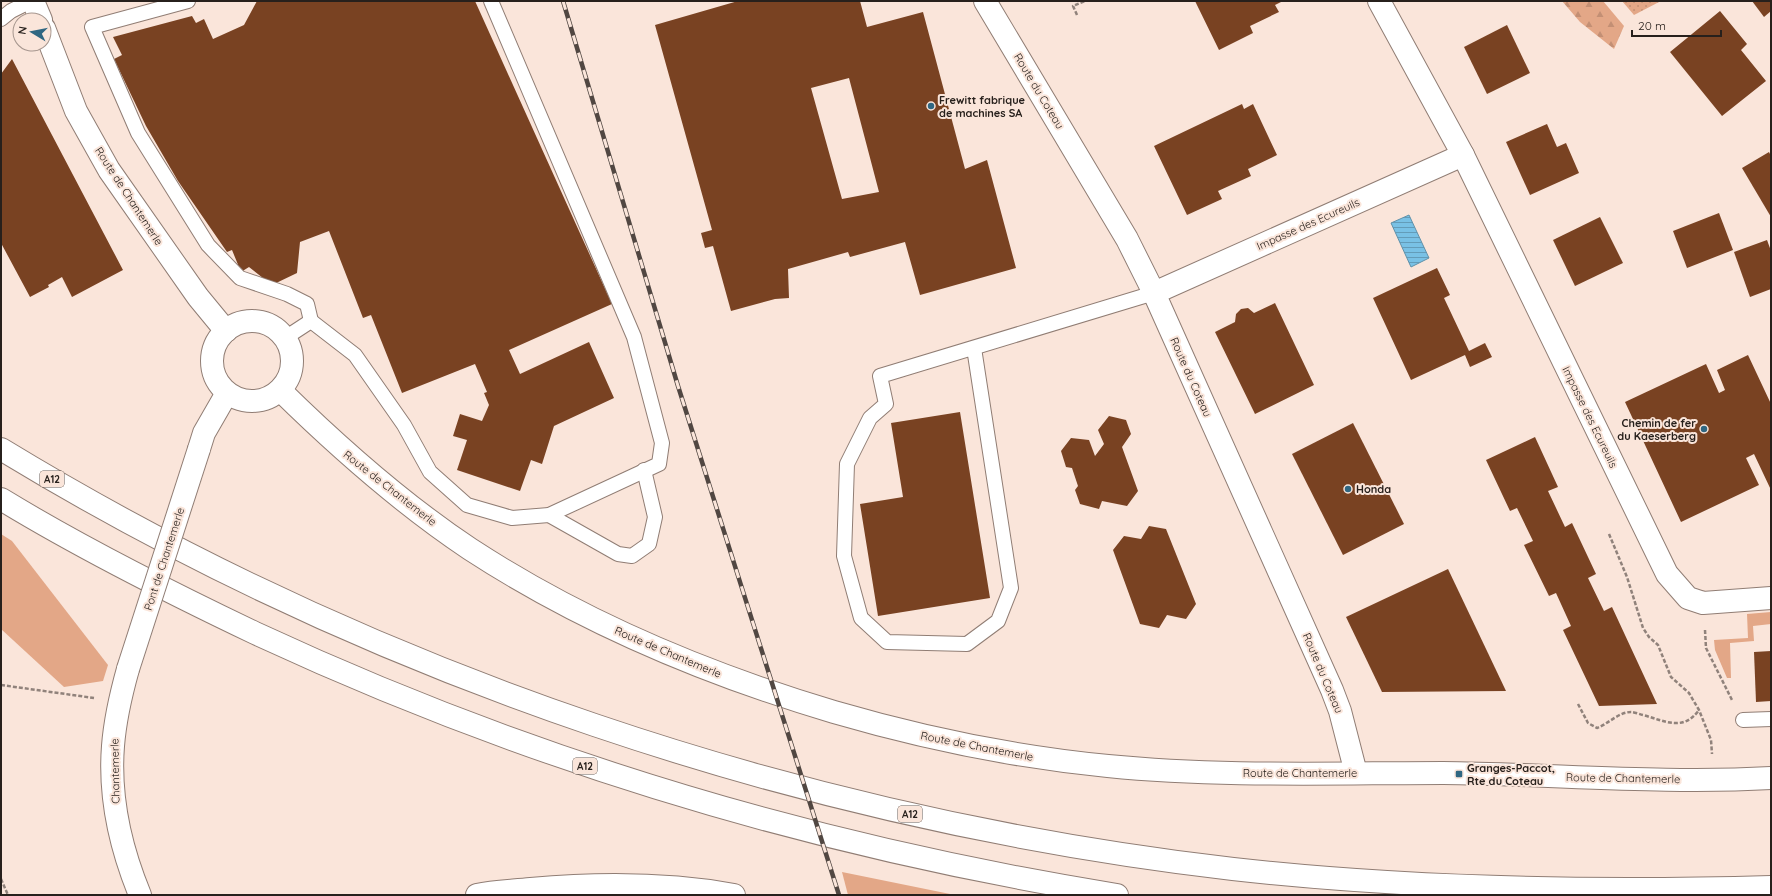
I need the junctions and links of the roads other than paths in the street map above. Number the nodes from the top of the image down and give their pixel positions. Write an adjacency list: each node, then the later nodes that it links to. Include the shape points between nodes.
1 (32, 1): 6 (main road); 7 (lane)
2 (188, 1): 11 (lane, via 92,27 138,133 208,245 240,278 287,294 307,304)
3 (492, 1): 18 (lane, via 634,337 662,442 659,464)
4 (985, 1): 10 (main road, Route du Coteau, via 1127,239)
5 (1379, 1): 9 (main road, Impasse des Ecureuils)
6 (37, 12)
7 (1, 19)
8 (52, 48): 12 (main road, Route de Chantemerle, via 76,110 109,170 198,297)
9 (1463, 156): 10 (main road, Impasse des Ecureuils); 21 (main road, Impasse des Ecureuils, via 1667,574 1688,598 1703,603)
10 (1154, 293): 14 (lane); 25 (main road, Route du Coteau, via 1332,690)
11 (311, 321): 13 (lane); 20 (lane, via 355,355 404,425 430,472 467,505 512,518)
12 (226, 330): 13 (main road, via 250,321 275,328); 16 (main road, via 218,339 211,362 219,385)
13 (285, 338): 15 (main road, via 292,359 291,371)
14 (974, 348): 14 (lane, via 1011,588 998,621 966,644 887,642 861,618 844,556 847,464 870,418 886,404 880,376)
15 (280, 390): 16 (main road, via 271,397 248,402); 25 (main road, Route de Chantemerle, via 371,475 470,548 531,586 594,619 657,649 722,675 797,701 919,735 1044,759 1174,770)
16 (227, 394): 22 (main road, Pont de Chantemerle, bridge, via 207,428 199,449)
17 (1, 449): 27 (main road, A12, via 169,544 304,609 382,643 515,696 605,728 836,796 991,831 1071,845 1208,866 1303,876 1412,884 1551,889)
18 (644, 470): 20 (lane); 20 (lane, via 655,517 649,544 632,556 618,554)
19 (1, 499): 31 (main road, A12, via 83,546 226,619 366,682 515,741 669,792 826,837 983,872)
20 (549, 515)
21 (1771, 598)
22 (128, 669): 28 (main road, Chantemerle, via 119,702 113,747 113,794 122,844)
23 (1771, 718): 24 (lane)
24 (1743, 720)
25 (1356, 773): 26 (main road, Route de Chantemerle)
26 (1771, 778)
27 (1771, 887)
28 (140, 895)
29 (477, 895): 30 (main road, via 563,886 618,886 676,888)
30 (734, 895)
31 (1117, 895)

